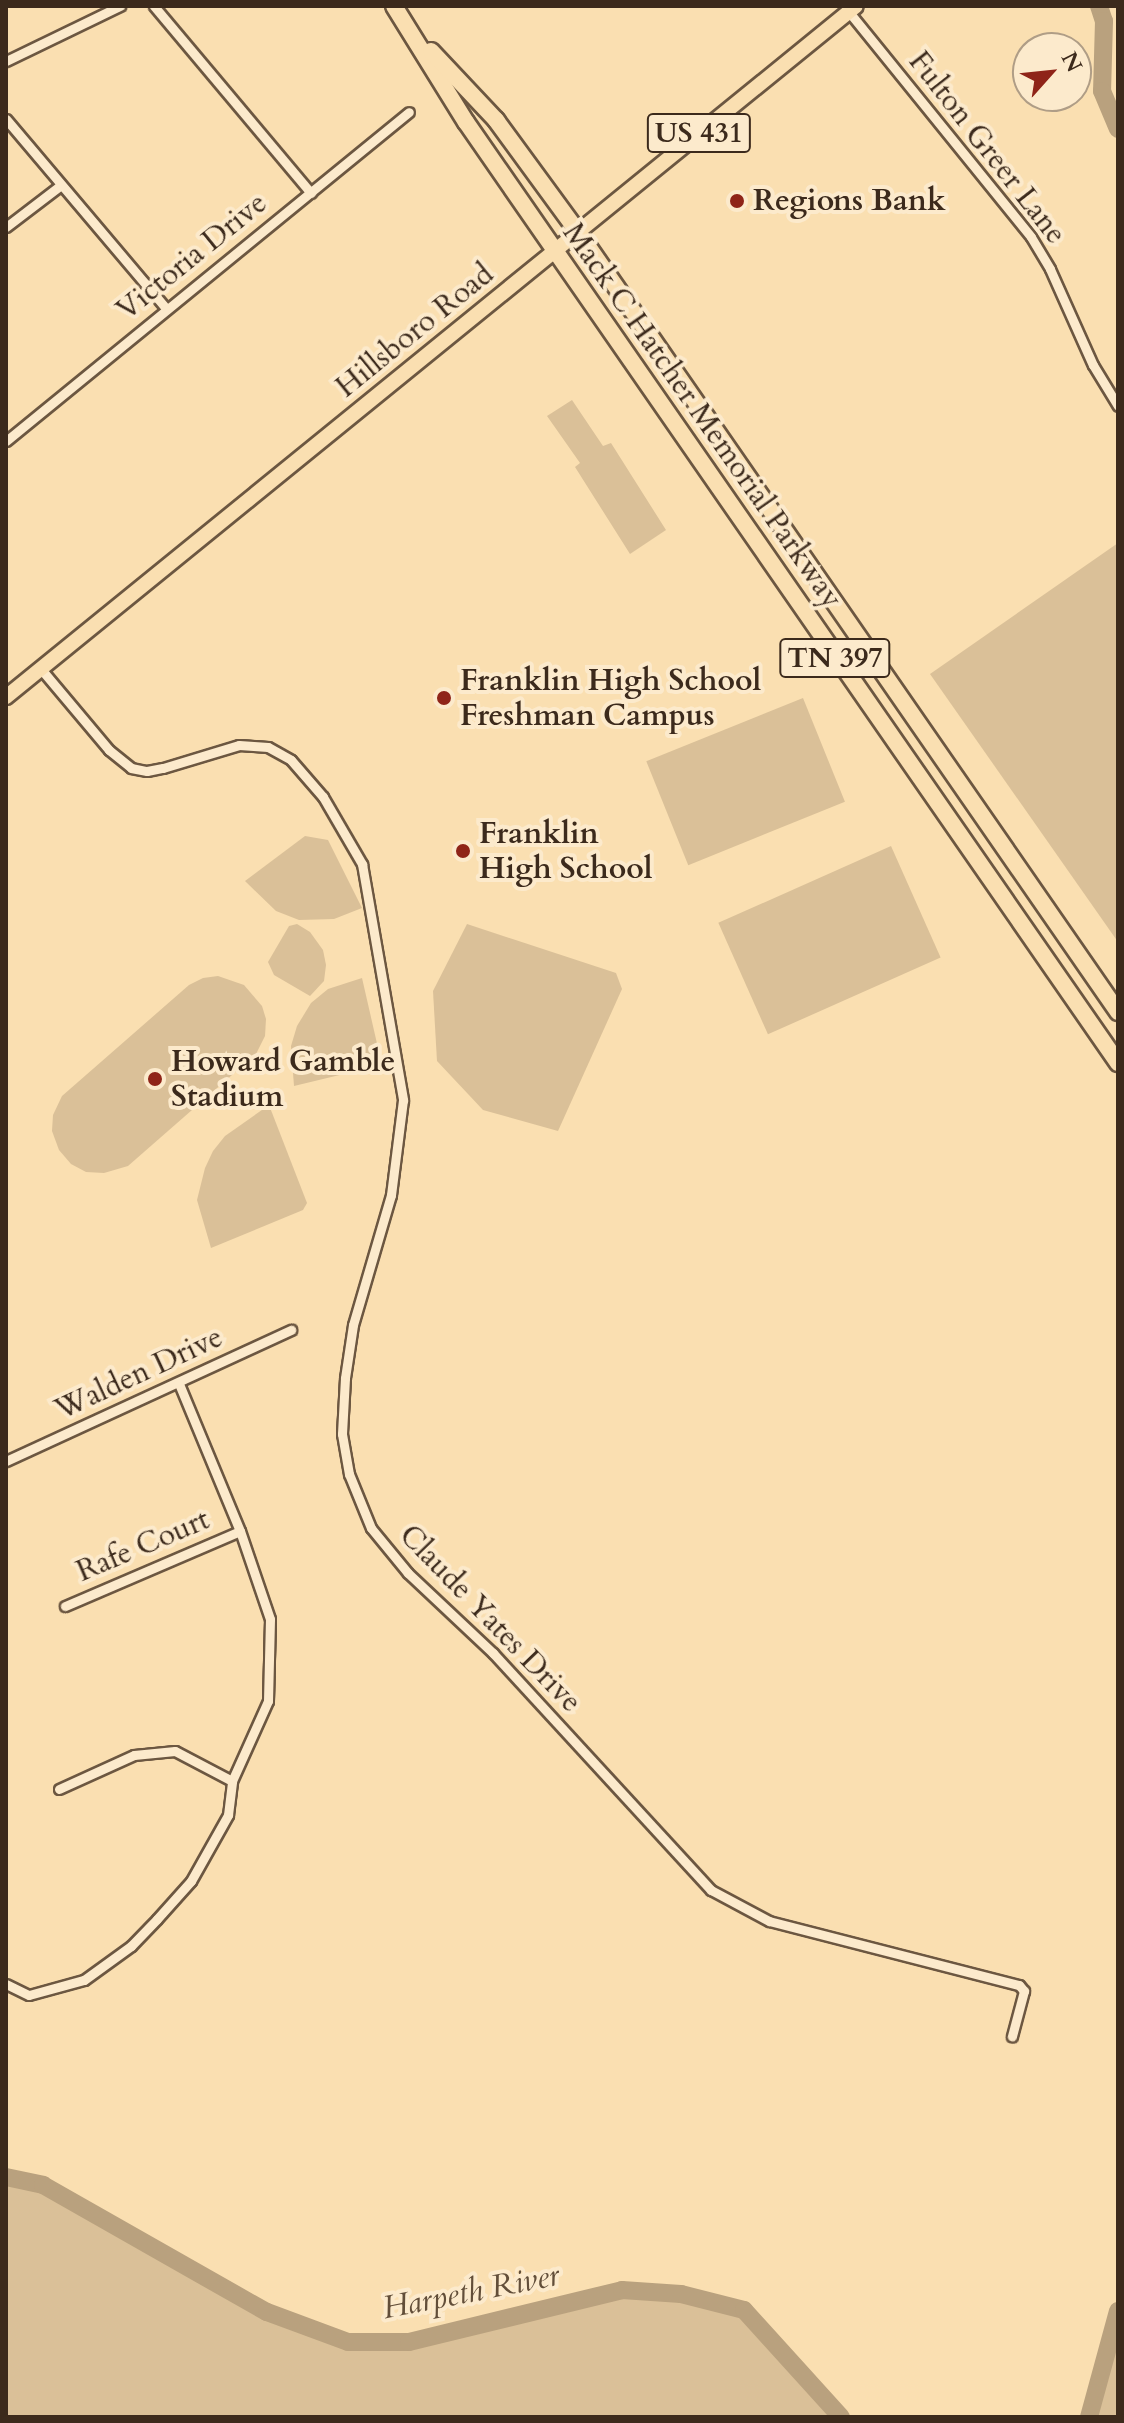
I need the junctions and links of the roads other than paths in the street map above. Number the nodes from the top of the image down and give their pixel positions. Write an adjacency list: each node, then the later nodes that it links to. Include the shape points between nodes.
1 (120, 6): 6 (street)
2 (154, 6): 10 (street)
3 (394, 6): 5 (highway, Mack C Hatcher Memorial Parkway / TN 397)
4 (852, 9): 12 (main road, Hillsboro Road / US 431); 15 (street, Fulton Greer Lane, via 1031,237)
5 (412, 31): 12 (highway, Mack C Hatcher Memorial Parkway / TN 397, via 496,120); 13 (highway, Mack C Hatcher Memorial Parkway / TN 397)
6 (6, 61)
7 (409, 112): 10 (street, Victoria Drive)
8 (6, 119): 9 (street)
9 (61, 185): 11 (street); 14 (street)
10 (311, 193): 14 (street, Victoria Drive)
11 (6, 227)
12 (578, 232): 13 (main road, Hillsboro Road / US 431); 19 (highway, Mack C Hatcher Memorial Parkway / TN 397)
13 (554, 251): 17 (main road, Hillsboro Road); 20 (highway, Mack C Hatcher Memorial Parkway / TN 397)
14 (166, 308): 16 (street, Victoria Drive)
15 (1118, 406)
16 (6, 441)
17 (41, 669): 18 (main road, Hillsboro Road); 29 (street, Claude Yates Drive, via 109,750 131,768 163,768 239,745 268,747 291,760 323,797 362,864 403,1100 391,1195 353,1325 345,1378 342,1434 349,1474 371,1528 711,1890 769,1921 1019,1985 1023,1993)
18 (6, 697)
19 (1118, 1012)
20 (1118, 1063)
21 (291, 1330): 22 (street, Walden Drive)
22 (179, 1384): 23 (street, Walden Drive); 24 (street)
23 (6, 1461)
24 (240, 1531): 25 (street, Rafe Court); 26 (street, via 270,1619 268,1701)
25 (65, 1606)
26 (232, 1781): 27 (street, via 175,1751 134,1755); 28 (street, via 228,1815 191,1881 131,1946 84,1980 29,1995)
27 (59, 1789)
28 (6, 1984)
29 (1012, 2036)

